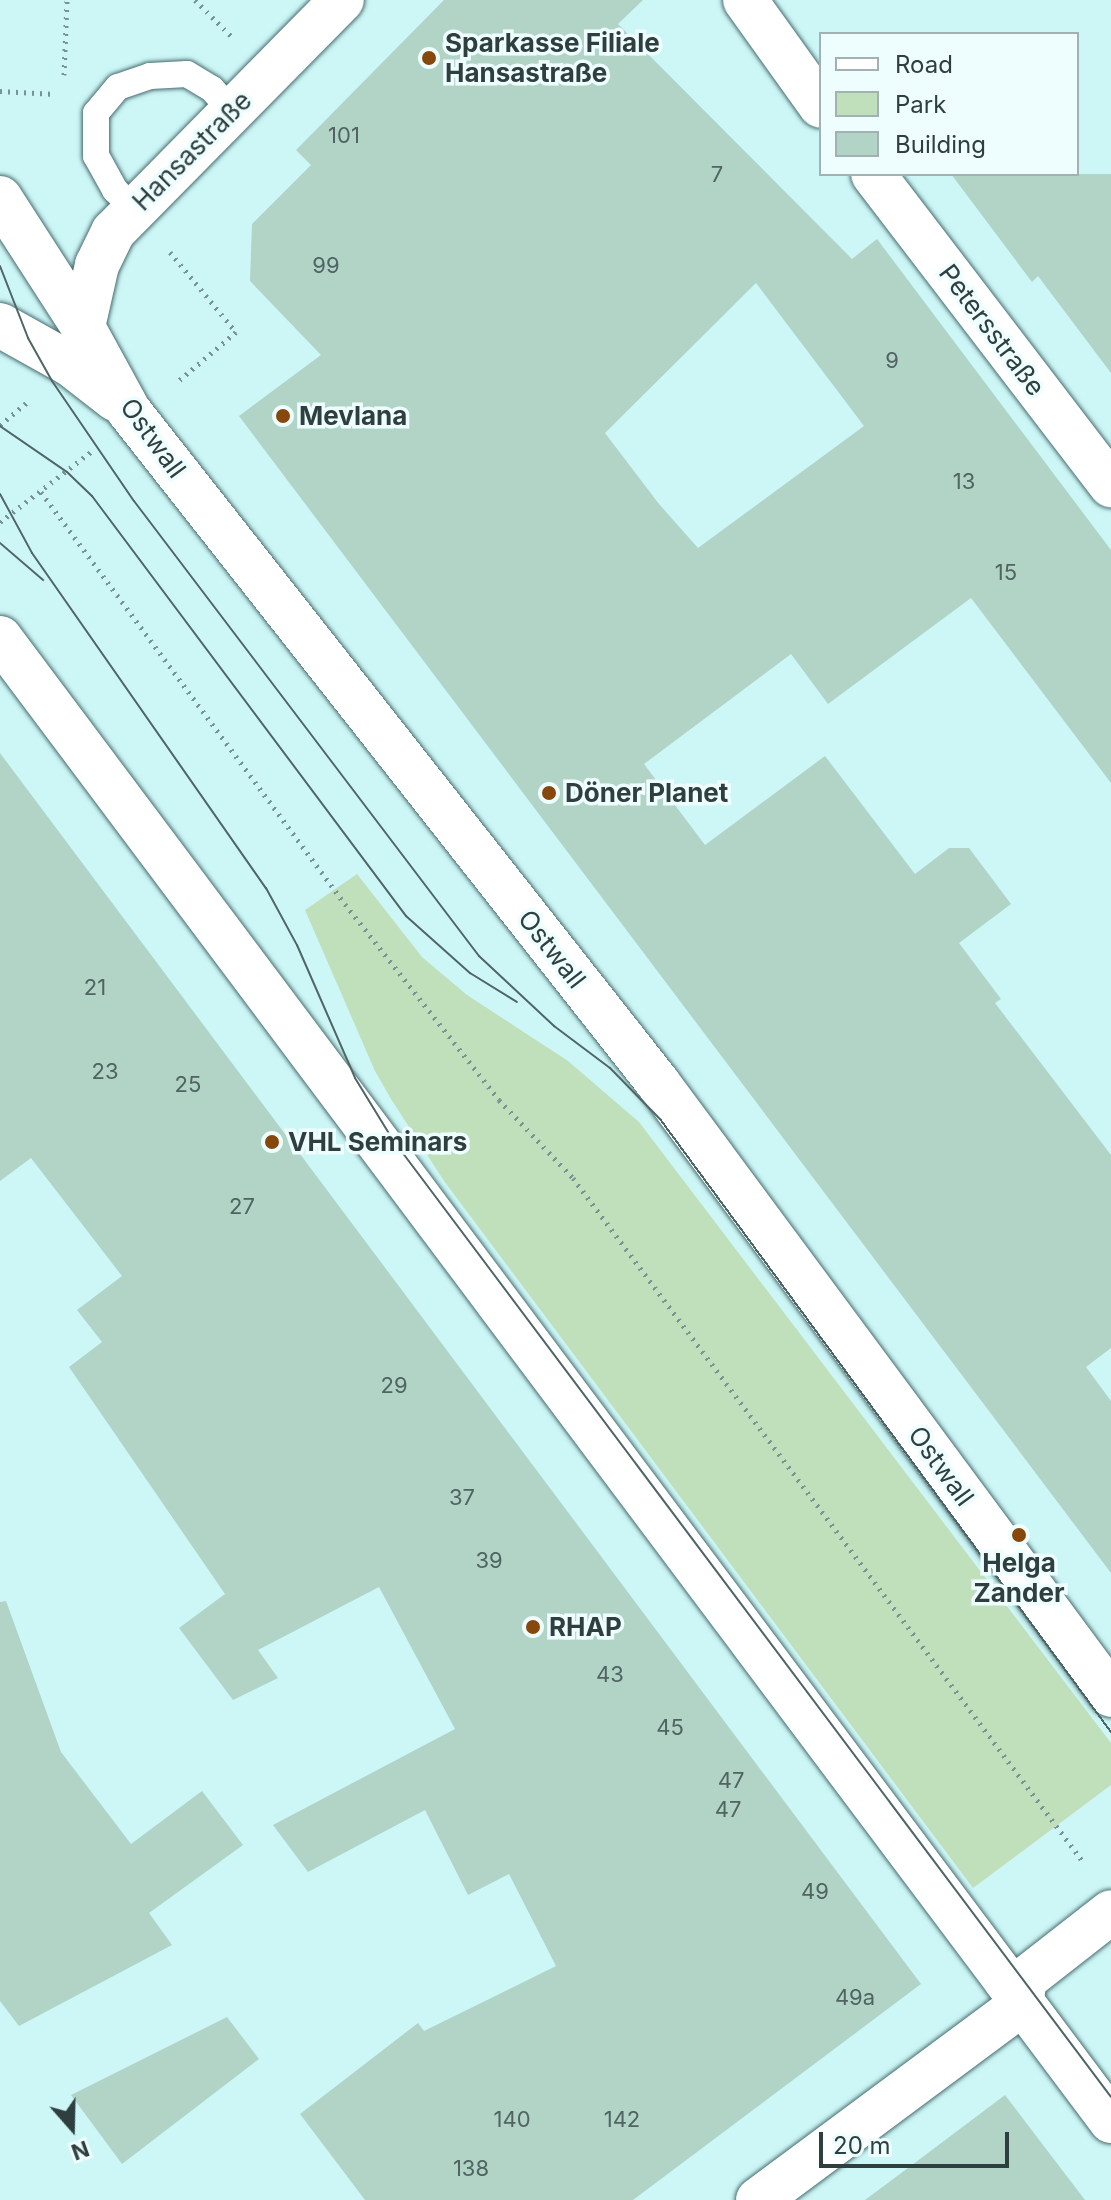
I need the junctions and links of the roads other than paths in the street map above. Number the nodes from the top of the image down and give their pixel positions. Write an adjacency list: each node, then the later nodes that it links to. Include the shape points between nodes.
1 (342, 0): 4 (street, Hansastraße)
2 (745, 0): 3 (street)
3 (819, 103)
4 (231, 110): 7 (street, Hansastraße); 7 (lane, via 212,89 187,74 150,76 118,87 96,113 96,156 115,190)
5 (875, 176): 11 (street, Petersstraße)
6 (0, 198): 9 (street, Ostwall)
7 (134, 209): 9 (street, Hansastraße, via 113,232 97,265)
8 (0, 325): 10 (street, via 70,364)
9 (83, 327): 10 (street, Ostwall)
10 (132, 414): 13 (street, Ostwall, via 658,1083)
11 (1111, 485)
12 (0, 638): 15 (street)
13 (1111, 1695)
14 (1111, 1912): 15 (street, via 1024,1980)
15 (1022, 2004): 16 (street); 17 (street)
16 (1104, 2107)
17 (758, 2200)

